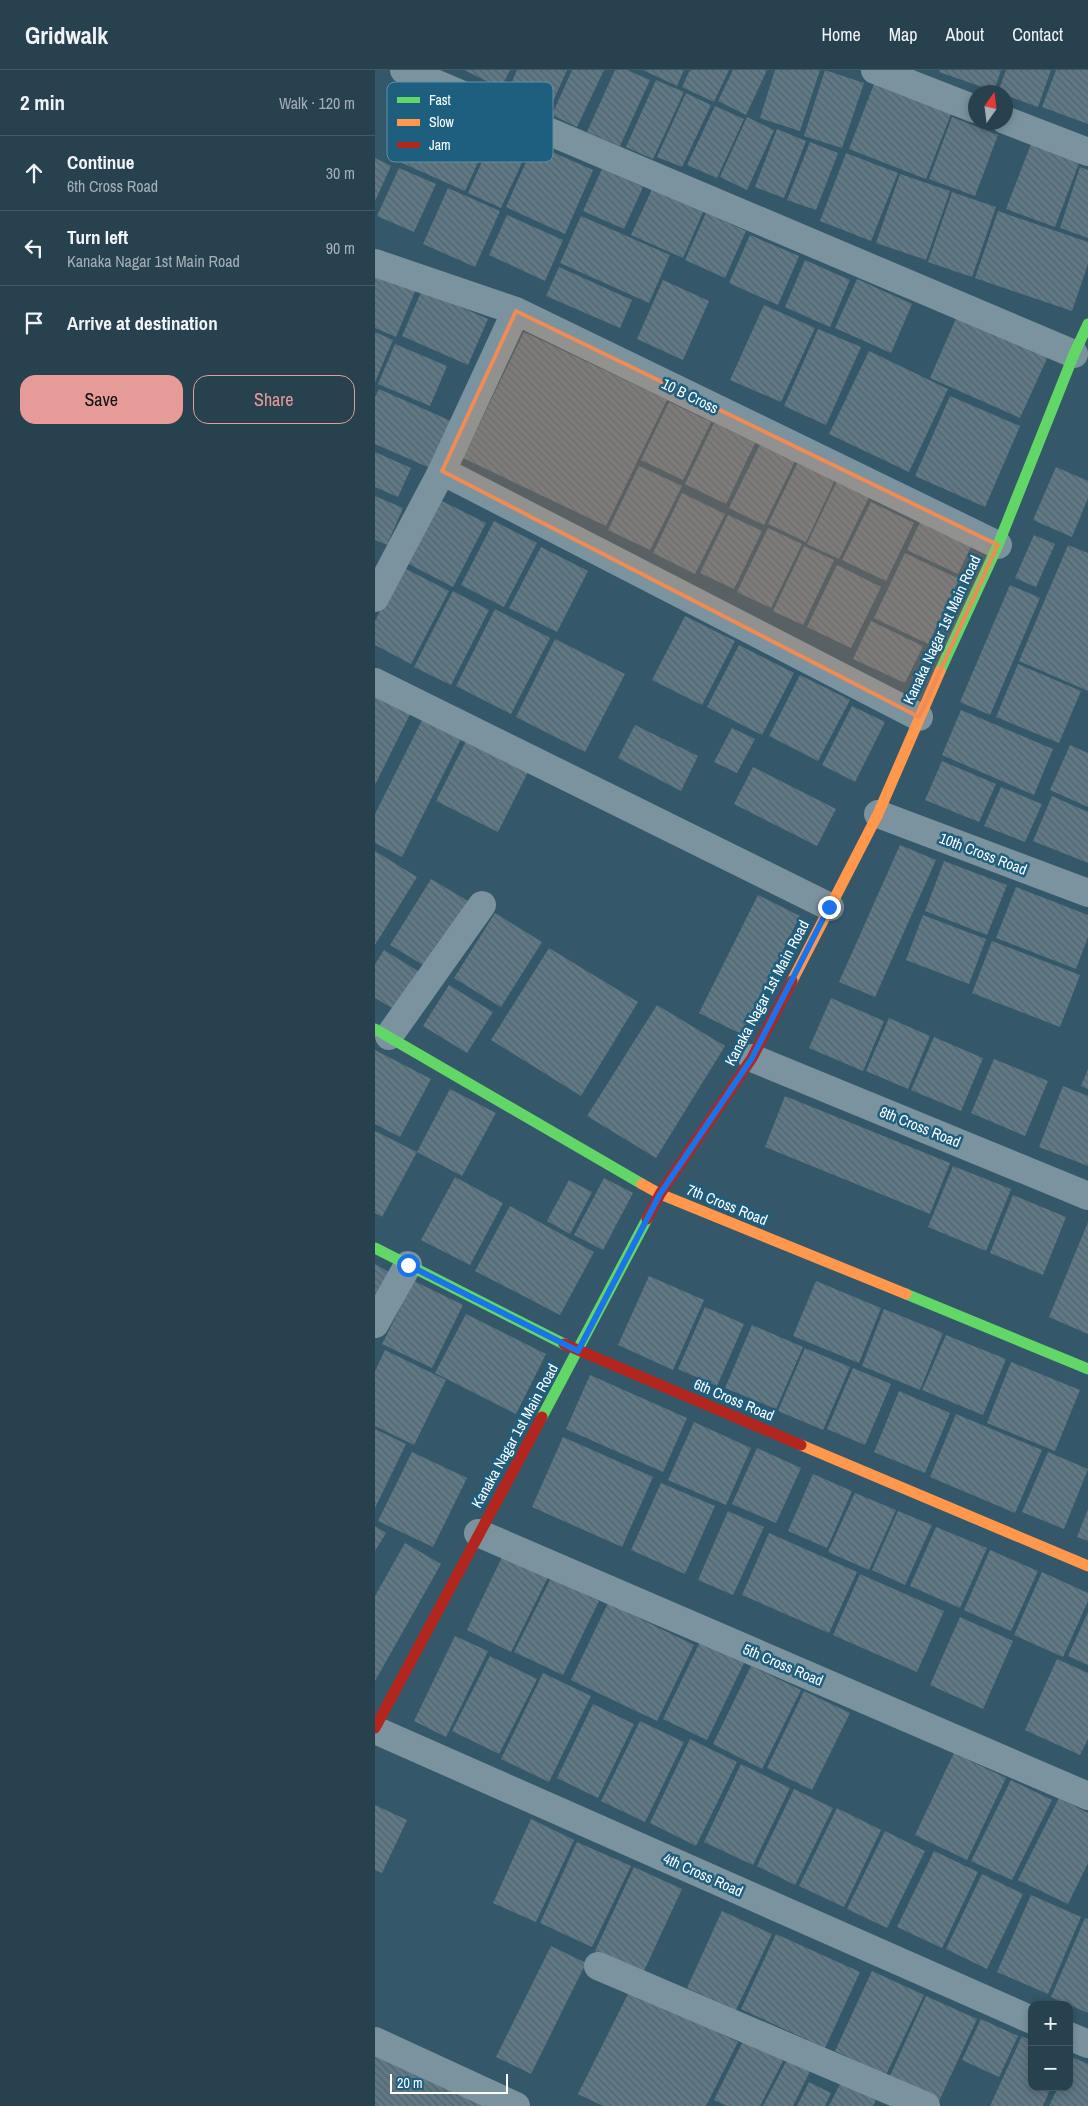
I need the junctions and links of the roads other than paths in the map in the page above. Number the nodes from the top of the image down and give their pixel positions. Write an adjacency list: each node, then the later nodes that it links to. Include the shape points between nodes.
1 (404, 70): 3 (street)
2 (875, 70): 4 (street)
3 (432, 82)
4 (968, 106)
5 (1013, 123): 7 (street)
6 (553, 133): 11 (street)
7 (1088, 152)
8 (375, 262): 9 (street, 10 B Cross)
9 (515, 312): 12 (street); 13 (street, 10 B Cross)
10 (1088, 324): 11 (street, Kanaka Nagar 1st Main Road)
11 (1074, 354): 13 (street, Kanaka Nagar 1st Main Road)
12 (442, 471): 14 (street); 16 (street)
13 (998, 545): 16 (street, Kanaka Nagar 1st Main Road)
14 (375, 598)
15 (375, 682): 20 (street)
16 (919, 718): 17 (street, Kanaka Nagar 1st Main Road)
17 (878, 814): 18 (street, 10th Cross Road); 20 (street, Kanaka Nagar 1st Main Road)
18 (1088, 893)
19 (482, 905): 21 (street)
20 (829, 907): 22 (street, Kanaka Nagar 1st Main Road)
21 (382, 1033): 23 (street, 7th Cross Road)
22 (752, 1058): 23 (street, Kanaka Nagar 1st Main Road); 24 (street, 8th Cross Road)
23 (660, 1194): 28 (street, Kanaka Nagar 1st Main Road); 29 (street, 7th Cross Road)
24 (1088, 1196)
25 (375, 1248): 26 (street, 6th Cross Road)
26 (408, 1265): 27 (street); 28 (street, 6th Cross Road)
27 (375, 1324)
28 (578, 1351): 30 (street, Kanaka Nagar 1st Main Road); 31 (street, 6th Cross Road)
29 (1088, 1369)
30 (478, 1533): 32 (street, Kanaka Nagar 1st Main Road); 33 (street, 5th Cross Road)
31 (1088, 1566)
32 (375, 1729): 35 (street, 4th Cross Road)
33 (1088, 1796)
34 (598, 1966): 40 (street)
35 (1028, 2018)
36 (1073, 2038): 38 (street)
37 (375, 2041): 39 (street)
38 (1088, 2044)
39 (516, 2106)
40 (926, 2106)

